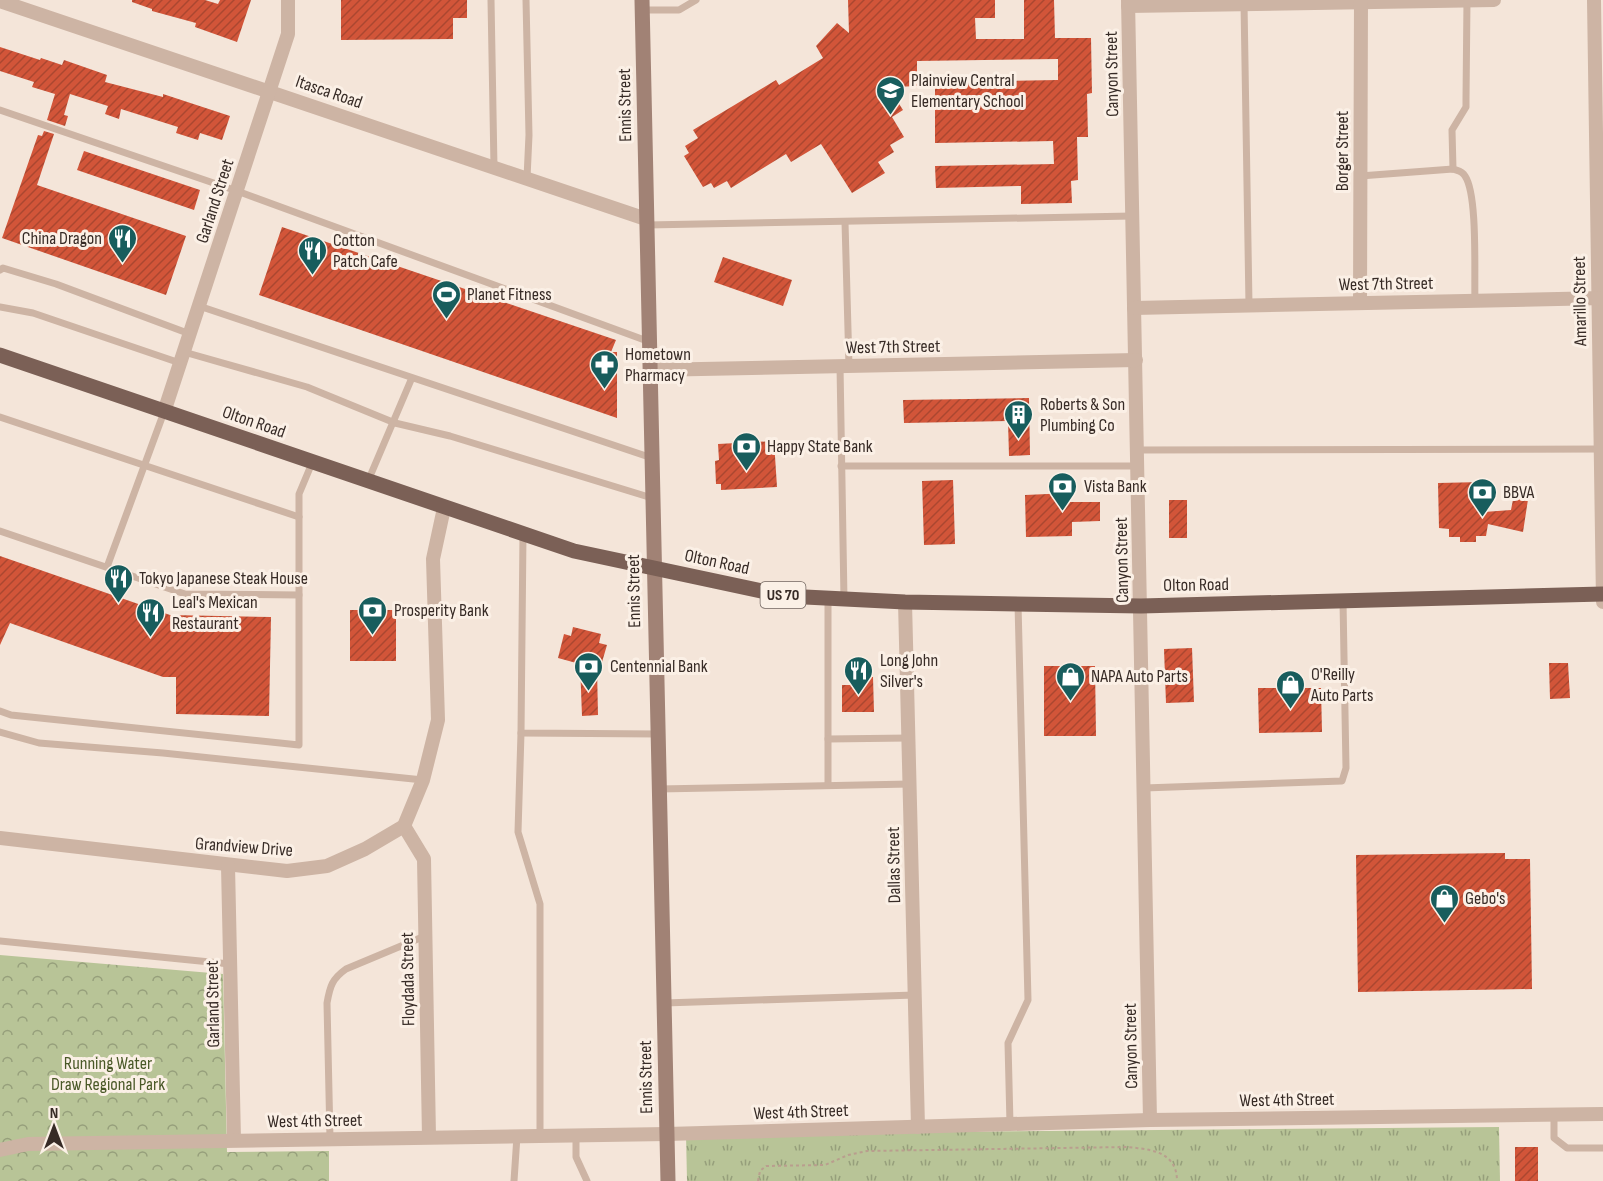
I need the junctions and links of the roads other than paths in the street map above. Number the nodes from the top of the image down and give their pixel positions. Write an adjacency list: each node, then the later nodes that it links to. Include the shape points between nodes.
1 (288, 0): 13 (street, Garland Street, via 288,34)
2 (491, 0): 15 (lane)
3 (526, 0): 18 (lane)
4 (696, 0): 12 (lane, via 679,10)
5 (1467, 0): 6 (street); 9 (street); 16 (lane, via 1466,107 1452,130)
6 (1494, 0)
7 (1594, 0): 24 (street, Amarillo Street)
8 (0, 1): 13 (street, Itasca Road)
9 (1361, 1): 10 (street); 17 (street, Borger Street)
10 (1244, 2): 11 (street); 27 (lane)
11 (1128, 3): 20 (street, Canyon Street)
12 (642, 5): 21 (main road, Ennis Street)
13 (270, 91): 15 (street, Itasca Road); 19 (street, Garland Street)
14 (0, 110): 19 (lane)
15 (494, 167): 18 (street, Itasca Road)
16 (1453, 170): 17 (lane); 25 (lane, via 1467,178 1471,201)
17 (1360, 176): 26 (street, Borger Street)
18 (527, 178): 21 (street, Itasca Road)
19 (237, 191): 28 (street, Garland Street); 32 (lane)
20 (1132, 216): 22 (lane); 30 (street, Canyon Street)
21 (646, 222): 22 (lane); 32 (main road, Ennis Street)
22 (845, 222): 36 (lane)
23 (2, 269): 31 (lane, via 56,284)
24 (1600, 299): 25 (street, West 7th Street); 42 (street, Amarillo Street)
25 (1475, 300): 26 (street, West 7th Street)
26 (1360, 302): 27 (street, West 7th Street)
27 (1249, 305): 30 (street, West 7th Street)
28 (199, 306): 31 (street, Garland Street); 38 (lane)
29 (0, 307): 34 (lane)
30 (1134, 308): 35 (street, Canyon Street)
31 (190, 334): 34 (street, Garland Street)
32 (650, 342): 37 (main road, Ennis Street)
33 (0, 356): 39 (main road, Olton Road / US 70)
34 (182, 357): 39 (street, Garland Street); 41 (lane, via 307,387)
35 (1136, 360): 36 (street, West 7th Street); 43 (street, Canyon Street)
36 (844, 366): 37 (street, West 7th Street); 47 (lane)
37 (651, 370): 44 (main road, Ennis Street)
38 (411, 380): 41 (lane); 44 (lane)
39 (164, 412): 45 (main road, Olton Road / US 70); 46 (lane)
40 (0, 417): 46 (lane)
41 (395, 423): 49 (lane); 50 (lane)
42 (1602, 449): 43 (lane); 58 (street, Amarillo Street)
43 (1137, 450): 48 (street, Canyon Street)
44 (652, 458): 50 (main road, Ennis Street)
45 (312, 462): 49 (main road, Olton Road / US 70); 52 (lane, via 299,494)
46 (144, 466): 52 (lane); 55 (lane)
47 (841, 466): 48 (lane); 60 (lane)
48 (1138, 466): 65 (street, Canyon Street)
49 (368, 481): 51 (main road, Olton Road / US 70)
50 (652, 498): 56 (main road, Ennis Street)
51 (444, 508): 54 (main road, Olton Road / US 70); 72 (street, via 433,559 438,720)
52 (299, 518): 57 (lane)
53 (0, 531): 55 (lane)
54 (523, 534): 56 (main road, Olton Road / US 70, via 574,551); 68 (lane)
55 (107, 567): 57 (lane, via 185,594)
56 (653, 568): 59 (main road, Olton Road / US 70, via 784,596); 69 (main road, Ennis Street)
57 (299, 594): 66 (lane, via 299,745)
58 (1603, 594): 61 (main road, Olton Road / US 70); 63 (street, Amarillo Street)
59 (828, 598): 60 (main road, Olton Road / US 70); 71 (lane)
60 (844, 599): 62 (main road, Olton Road / US 70)
61 (1343, 601): 65 (main road, Olton Road / US 70); 75 (lane, via 1346,768 1342,781)
62 (905, 602): 64 (main road, Olton Road / US 70); 70 (street, Dallas Street)
63 (1603, 602)
64 (1018, 604): 65 (main road, Olton Road / US 70); 88 (lane, via 1028,1000 1008,1043)
65 (1141, 606): 75 (street, Canyon Street)
66 (0, 711)
67 (0, 732): 72 (lane, via 39,743)
68 (521, 733): 69 (lane); 93 (lane, via 518,832 540,904)
69 (658, 734): 76 (main road, Ennis Street)
70 (909, 738): 71 (lane); 73 (street, Dallas Street)
71 (828, 739): 74 (lane)
72 (423, 780): 77 (street)
73 (910, 784): 74 (lane); 83 (street, Dallas Street)
74 (828, 785): 76 (lane)
75 (1144, 788): 87 (street, Canyon Street)
76 (659, 789): 84 (main road, Ennis Street)
77 (404, 826): 79 (street, Grandview Drive, via 327,866 287,871); 80 (street, Floydada Street, via 424,859)
78 (0, 838): 79 (street, Grandview Drive)
79 (228, 866): 82 (street, Garland Street)
80 (425, 936): 94 (street, Floydada Street); 95 (lane, via 334,977 327,1003)
81 (0, 941): 82 (lane)
82 (230, 964): 96 (street, Garland Street)
83 (915, 995): 84 (lane); 89 (street, Dallas Street)
84 (664, 1003): 90 (main road, Ennis Street)
85 (1603, 1114): 86 (street, West 4th Street)
86 (1554, 1115): 87 (street, West 4th Street); 97 (lane, via 1554,1138 1567,1148)
87 (1150, 1120): 88 (street, West 4th Street)
88 (1010, 1124): 89 (street, West 4th Street)
89 (918, 1127): 90 (street, West 4th Street)
90 (667, 1134): 91 (street, West 4th Street); 101 (main road, Ennis Street)
91 (576, 1135): 93 (street, West 4th Street); 100 (lane, via 576,1157)
92 (517, 1136): 93 (street, West 4th Street); 94 (street, West 4th Street); 99 (lane)
93 (540, 1136)
94 (429, 1137): 95 (street, West 4th Street)
95 (330, 1138): 96 (street, West 4th Street)
96 (234, 1140): 98 (street, West 4th Street, via 28,1144)
97 (1603, 1148)
98 (0, 1150)
99 (514, 1181)
100 (587, 1181)
101 (668, 1181)

